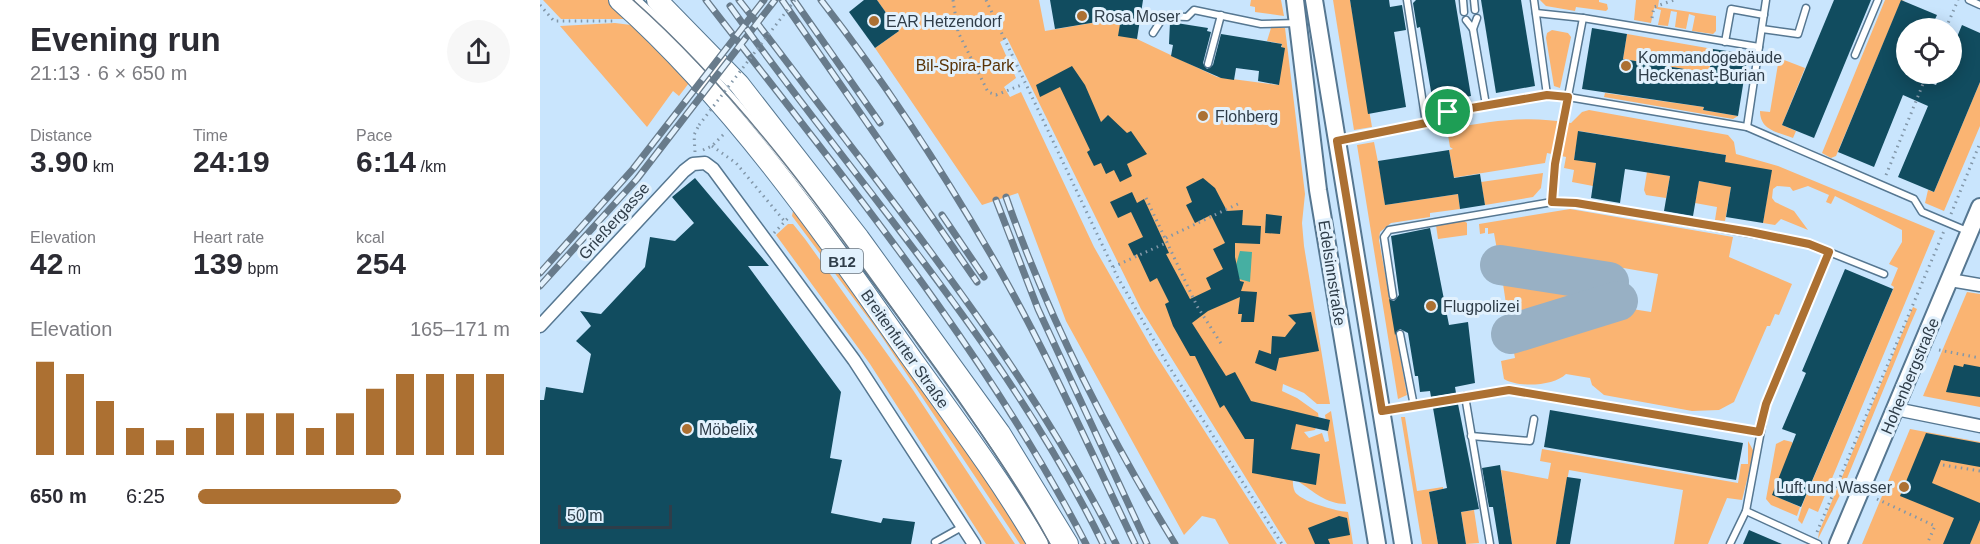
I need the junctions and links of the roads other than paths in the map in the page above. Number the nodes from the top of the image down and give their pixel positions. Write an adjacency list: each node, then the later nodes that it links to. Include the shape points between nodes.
1 (619, 0): 60 (main road, Breitenfurter Straße / B12, via 678,58 752,141 875,306)
2 (638, 0): 61 (lane, Breitenfurter Straße, via 733,97 812,197 949,383)
3 (657, 0): 62 (main road, Breitenfurter Straße / B12, via 739,84 859,238 1000,434)
4 (1294, 0): 23 (main road, Edelsinnstraße)
5 (1314, 0): 36 (main road, Edelsinnstraße)
6 (1407, 0): 34 (lane)
7 (1462, 0): 16 (lane)
8 (1474, 0): 15 (lane)
9 (1534, 0): 17 (lane)
10 (1767, 0): 19 (lane)
11 (1878, 0): 29 (lane)
12 (1969, 0): 13 (lane)
13 (1980, 5)
14 (1806, 8): 25 (lane, via 1798,34)
15 (1475, 10)
16 (1464, 12)
17 (1536, 13): 21 (lane); 31 (lane)
18 (1221, 15): 23 (lane, via 1261,24); 26 (lane, via 1194,10 1187,17 1164,16); 30 (lane)
19 (1764, 15): 25 (lane); 27 (lane, via 1731,9)
20 (1477, 18): 24 (lane)
21 (1583, 18): 27 (lane); 32 (lane)
22 (1466, 20): 24 (lane)
23 (1298, 23): 63 (main road, Edelsinnstraße, via 1318,190)
24 (1473, 28): 33 (lane)
25 (1762, 29): 28 (lane)
26 (1153, 33)
27 (1725, 42): 28 (lane)
28 (1759, 47): 35 (lane)
29 (1855, 55)
30 (1208, 64)
31 (1547, 95): 32 (lane); 33 (lane)
32 (1568, 97): 35 (lane); 37 (lane)
33 (1486, 105): 34 (lane, via 1448,112)
34 (1426, 123): 36 (lane)
35 (1747, 127): 39 (lane, via 1914,199 1922,212)
36 (1337, 141): 50 (main road, Edelsinnstraße)
37 (1552, 202): 40 (lane, via 1750,232); 44 (lane, via 1389,230 1384,237)
38 (1980, 207): 39 (main road, Hohenbergstraße)
39 (1970, 232): 42 (main road, Hohenbergstraße)
40 (1829, 252): 41 (lane); 53 (lane, via 1766,404)
41 (1884, 274)
42 (1950, 280): 43 (street); 49 (main road, Hohenbergstraße)
43 (1980, 285)
44 (1393, 296)
45 (540, 326): 56 (street, Grießergasse, via 684,171 696,163 709,165 854,360)
46 (1400, 334): 48 (lane)
47 (1464, 396): 48 (lane); 53 (lane, via 1509,390); 54 (lane)
48 (1414, 406): 50 (lane)
49 (1896, 409): 52 (street); 67 (main road, Hohenbergstraße)
50 (1382, 411): 64 (main road, Edelsinnstraße)
51 (1534, 419): 54 (lane, via 1530,441)
52 (1980, 426)
53 (1759, 432): 55 (lane)
54 (1471, 436): 65 (lane)
55 (1746, 511): 58 (lane); 66 (lane)
56 (963, 527): 57 (lane); 59 (street)
57 (935, 542)
58 (1815, 543)
59 (974, 544)
60 (1038, 544)
61 (1054, 544)
62 (1068, 544)
63 (1377, 544)
64 (1403, 544)
65 (1490, 544)
66 (1730, 544)
67 (1838, 544)

